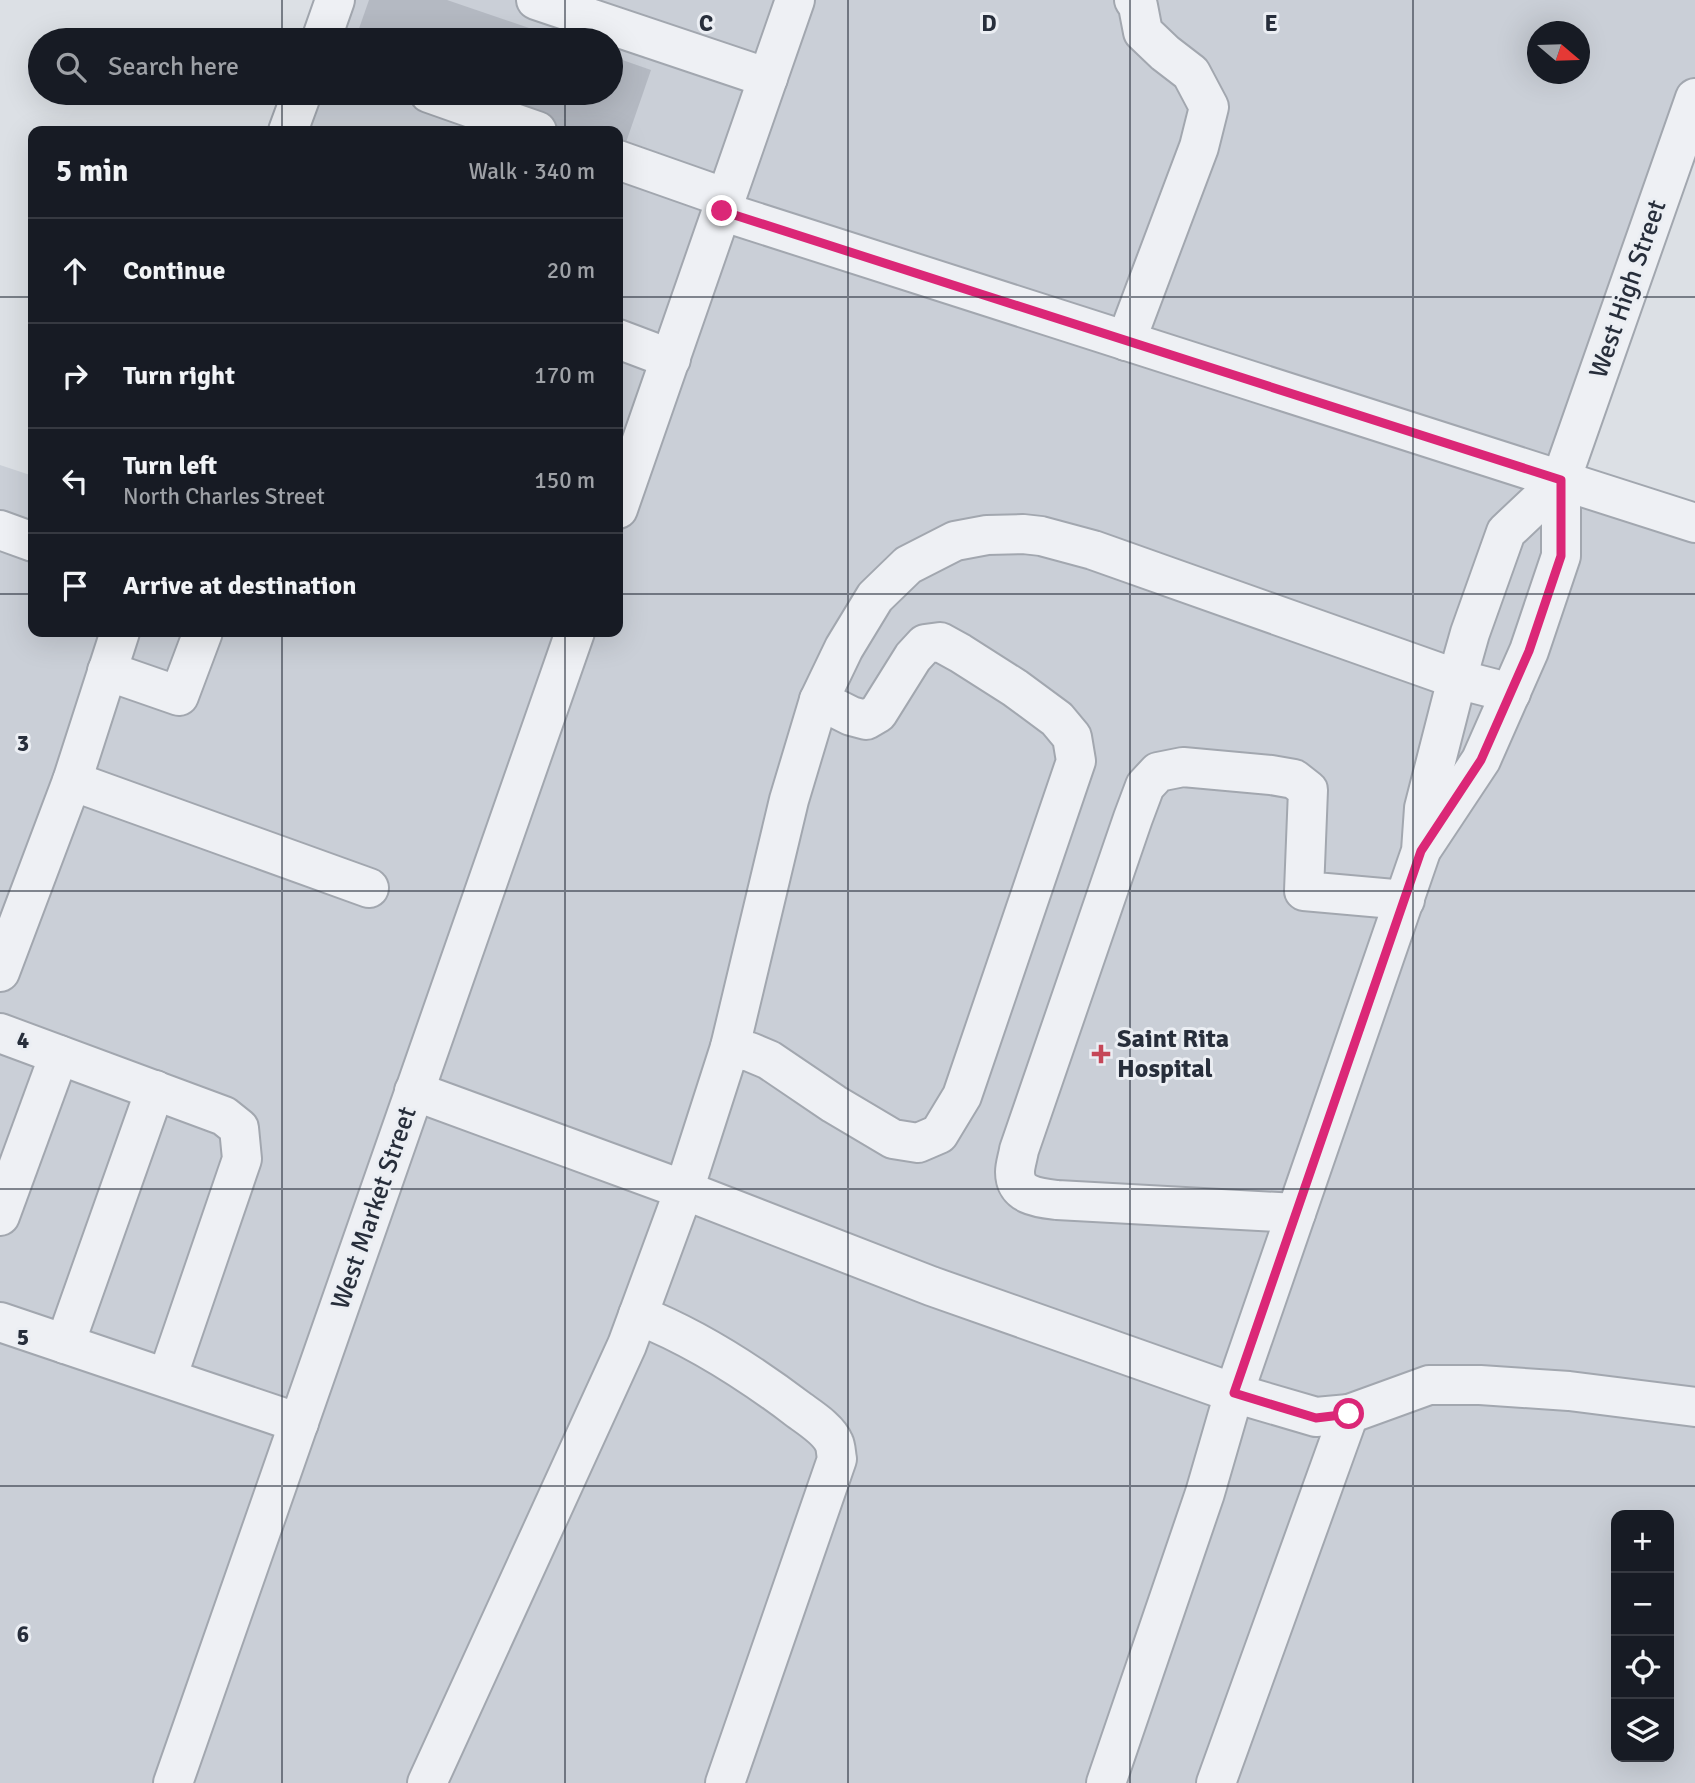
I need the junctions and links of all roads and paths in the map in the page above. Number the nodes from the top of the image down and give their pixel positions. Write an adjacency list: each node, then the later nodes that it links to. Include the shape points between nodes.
1 (335, 0): 5 (street)
2 (536, 0): 6 (street)
3 (795, 0): 8 (street)
4 (1134, 0): 17 (street, via 1143,32 1191,73 1209,107 1199,147)
5 (325, 28)
6 (619, 28)
7 (623, 29): 8 (street)
8 (768, 78): 15 (street)
9 (1695, 98): 19 (street, West High Street)
10 (298, 105): 12 (street)
11 (463, 105): 13 (street)
12 (290, 126)
13 (523, 126)
14 (623, 162): 15 (street)
15 (724, 205): 17 (street); 18 (street)
16 (623, 341): 18 (street)
17 (1126, 341): 19 (street)
18 (671, 359): 20 (street)
19 (1561, 480): 21 (street); 28 (street, via 1506,532); 29 (street, via 1561,556)
20 (623, 495)
21 (1695, 523)
22 (0, 530): 23 (street)
23 (28, 540)
24 (118, 637): 27 (street)
25 (201, 637): 27 (street, via 179,696)
26 (573, 637): 40 (street, West Market Street)
27 (107, 671): 31 (street)
28 (1457, 678): 29 (street); 30 (street, via 1093,550 1041,536 986,534 955,541 908,565 874,597); 32 (street, via 1424,808)
29 (1511, 693): 32 (street, via 1481,760)
30 (819, 700): 37 (street, via 786,812); 37 (street, via 866,720 878,713 925,644 940,642 1057,719 1072,737 1076,761 962,1096 939,1134 918,1143 893,1139 769,1060)
31 (72, 781): 33 (street); 35 (street)
32 (1421, 851): 34 (street)
33 (369, 888)
34 (1405, 900): 42 (street); 42 (street, via 1304,891 1308,790 1294,779 1183,767 1158,772 1145,786 1133,818 1019,1150 1015,1174 1020,1188 1034,1197)
35 (0, 972)
36 (0, 1033): 38 (street)
37 (730, 1047): 41 (street)
38 (59, 1055): 39 (street); 43 (street)
39 (155, 1090): 46 (street); 47 (street, via 224,1116 239,1128 242,1158)
40 (415, 1091): 41 (street); 51 (street, West Market Street)
41 (684, 1190): 44 (street); 48 (street, via 931,1286)
42 (1296, 1213): 48 (street)
43 (0, 1216)
44 (638, 1315): 53 (street); 54 (street, via 714,1352 777,1393 821,1427 834,1442 837,1458)
45 (0, 1322): 46 (street)
46 (65, 1344): 47 (street)
47 (167, 1378): 51 (street)
48 (1234, 1393): 50 (street, via 1316,1418); 55 (street, via 1205,1493)
49 (1695, 1407): 50 (street, via 1569,1391 1429,1385)
50 (1349, 1414): 56 (street)
51 (299, 1423): 52 (street, West Market Street)
52 (173, 1783)
53 (427, 1783)
54 (725, 1783)
55 (1105, 1783)
56 (1216, 1783)

